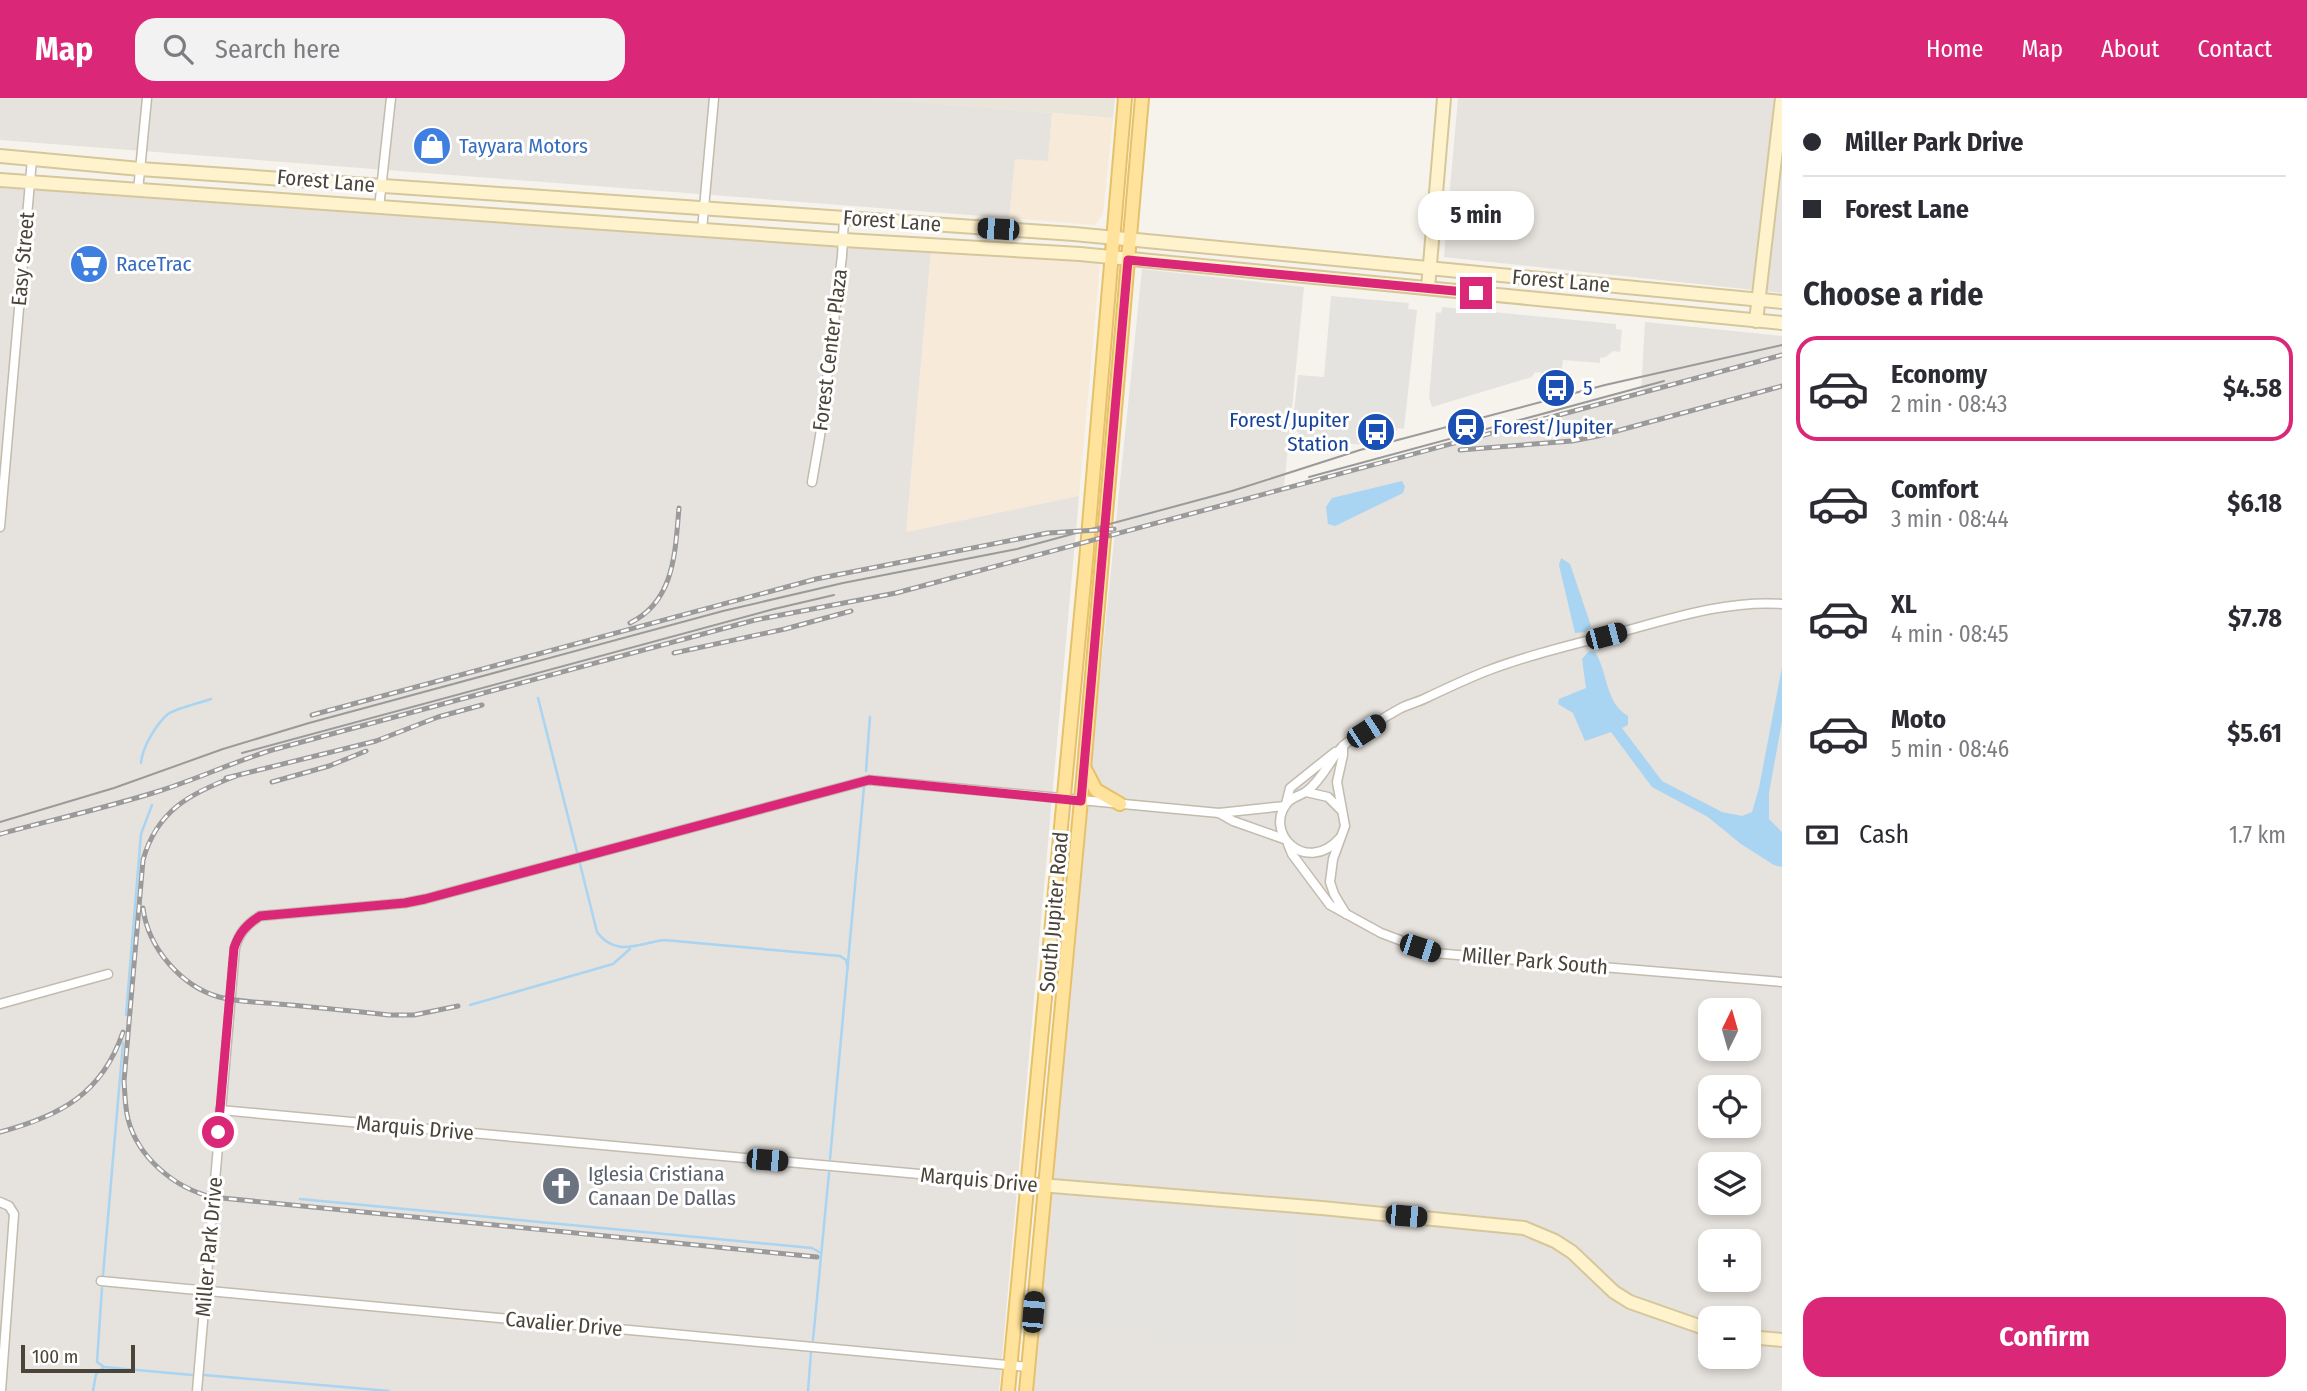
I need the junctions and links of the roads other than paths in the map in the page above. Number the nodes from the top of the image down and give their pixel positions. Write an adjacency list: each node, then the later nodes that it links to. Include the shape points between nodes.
1 (147, 98): 10 (street)
2 (391, 98): 14 (street)
3 (714, 98): 19 (street)
4 (1125, 98): 23 (main road, South Jupiter Road)
5 (1142, 98): 24 (main road, South Jupiter Road)
6 (1444, 98): 28 (main road)
7 (1782, 98): 33 (main road)
8 (0, 156): 9 (main road, Forest Lane)
9 (32, 159): 10 (main road, Forest Lane); 13 (street, Easy Street)
10 (140, 169): 11 (main road, Forest Lane); 15 (street)
11 (209, 173): 14 (main road, Forest Lane); 16 (main road)
12 (0, 180): 13 (main road, Forest Lane)
13 (30, 182): 15 (main road, Forest Lane); 41 (street, Easy Street)
14 (382, 186): 17 (main road, Forest Lane); 18 (street)
15 (138, 191): 16 (main road, Forest Lane)
16 (209, 196): 18 (main road, Forest Lane)
17 (553, 198): 19 (main road, Forest Lane); 21 (main road)
18 (379, 208): 21 (main road, Forest Lane)
19 (704, 209): 20 (main road, Forest Lane); 22 (street)
20 (844, 218): 23 (main road, Forest Lane); 25 (street, Forest Center Plaza)
21 (552, 220): 22 (main road, Forest Lane)
22 (702, 230): 25 (main road, Forest Lane)
23 (1112, 238): 24 (main road, Forest Lane); 26 (main road, South Jupiter Road)
24 (1130, 239): 27 (main road, South Jupiter Road); 28 (main road, Forest Lane)
25 (844, 240): 26 (main road, Forest Lane); 40 (street, Forest Center Plaza)
26 (1111, 257): 27 (main road, Forest Lane); 38 (main road, South Jupiter Road)
27 (1128, 260): 30 (main road, Forest Lane); 39 (main road, South Jupiter Road)
28 (1430, 268): 29 (main road, Forest Lane); 30 (main road)
29 (1538, 279): 31 (main road, Forest Lane); 32 (main road)
30 (1428, 288): 32 (main road, Forest Lane)
31 (1636, 288): 33 (main road, Forest Lane); 35 (main road)
32 (1537, 299): 35 (main road, Forest Lane)
33 (1758, 300): 34 (main road, Forest Lane); 36 (main road)
34 (1782, 302)
35 (1634, 309): 36 (main road, Forest Lane)
36 (1756, 321): 37 (main road, Forest Lane)
37 (1782, 323)
38 (1098, 419): 39 (main road); 43 (main road, South Jupiter Road)
39 (1115, 420): 44 (main road, South Jupiter Road)
40 (812, 482)
41 (0, 527)
42 (1782, 604): 45 (street, via 1724,607 1486,671 1402,708)
43 (1078, 645): 44 (main road); 48 (main road, South Jupiter Road)
44 (1094, 646): 46 (main road, South Jupiter Road)
45 (1343, 746): 47 (street); 51 (street, via 1290,788); 53 (street, via 1338,782)
46 (1084, 768): 49 (main road, South Jupiter Road); 50 (main road, via 1096,790)
47 (1306, 792): 51 (street); 53 (street, via 1328,797)
48 (1064, 799): 49 (street, Miller Park Drive); 59 (main road, South Jupiter Road); 62 (street, Miller Park Drive, via 869,780 425,899 260,916 238,935 234,948)
49 (1081, 801): 50 (street, Miller Park Drive); 60 (main road, South Jupiter Road)
50 (1120, 804): 52 (street, Miller Park Drive)
51 (1285, 806): 52 (street); 55 (street, via 1281,819)
52 (1219, 813): 55 (street)
53 (1342, 813): 54 (street, via 1345,826)
54 (1340, 838): 55 (street, via 1316,853 1299,851); 56 (street, via 1330,882)
55 (1286, 841): 56 (street, Miller Park South, via 1330,905)
56 (1346, 915): 58 (street, Miller Park South, via 1434,953)
57 (108, 974): 61 (street)
58 (1782, 982)
59 (1047, 991): 60 (main road); 63 (main road, South Jupiter Road)
60 (1063, 992): 64 (main road, South Jupiter Road)
61 (0, 1004)
62 (220, 1110): 63 (street, Marquis Drive); 67 (street, Miller Park Drive)
63 (1028, 1184): 64 (main road, Marquis Drive); 71 (main road, South Jupiter Road)
64 (1045, 1185): 68 (main road, Marquis Drive, via 1524,1228 1572,1252 1630,1302); 72 (main road, South Jupiter Road)
65 (0, 1202): 73 (street, via 14,1214)
66 (101, 1282): 67 (street, Cavalier Drive)
67 (205, 1291): 71 (street, Cavalier Drive); 74 (street, Miller Park Drive)
68 (1698, 1327)
69 (1761, 1338): 70 (main road)
70 (1782, 1340)
71 (1011, 1365): 72 (street, Cavalier Drive); 75 (main road, South Jupiter Road)
72 (1028, 1367): 76 (main road, South Jupiter Road)
73 (1, 1391)
74 (197, 1391)
75 (1008, 1391)
76 (1026, 1391)

